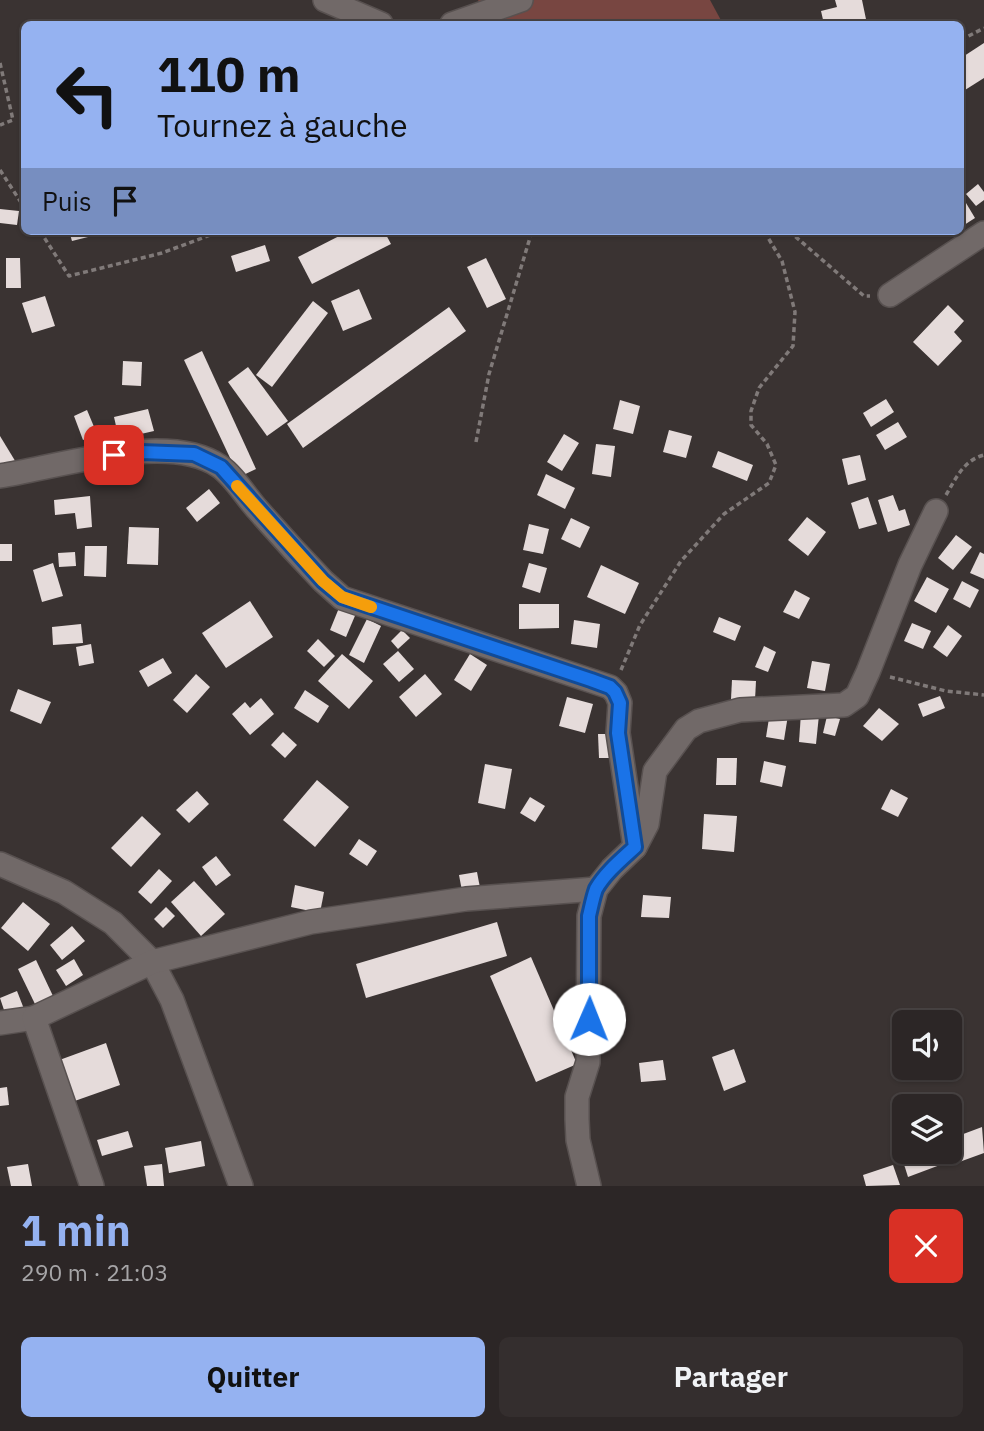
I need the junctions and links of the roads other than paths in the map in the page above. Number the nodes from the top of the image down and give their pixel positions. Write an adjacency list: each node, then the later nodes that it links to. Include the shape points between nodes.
1 (325, 0): 3 (street)
2 (522, 0): 4 (street)
3 (374, 21)
4 (461, 21)
5 (984, 233): 6 (street)
6 (890, 295)
7 (0, 477): 9 (street, via 88,457 194,454 221,467 342,597 610,687 620,703 618,733)
8 (936, 511): 9 (street, via 857,696 844,705 740,710 686,729 655,771 647,824)
9 (635, 847): 11 (street)
10 (0, 864): 12 (street, via 74,898 113,923)
11 (596, 889): 12 (street, via 466,899 311,922); 17 (street, via 589,916 588,1062 577,1097 578,1140)
12 (152, 962): 13 (street); 16 (street, via 172,1000)
13 (34, 1018): 14 (street); 15 (street)
14 (0, 1023)
15 (92, 1186)
16 (242, 1186)
17 (589, 1186)

